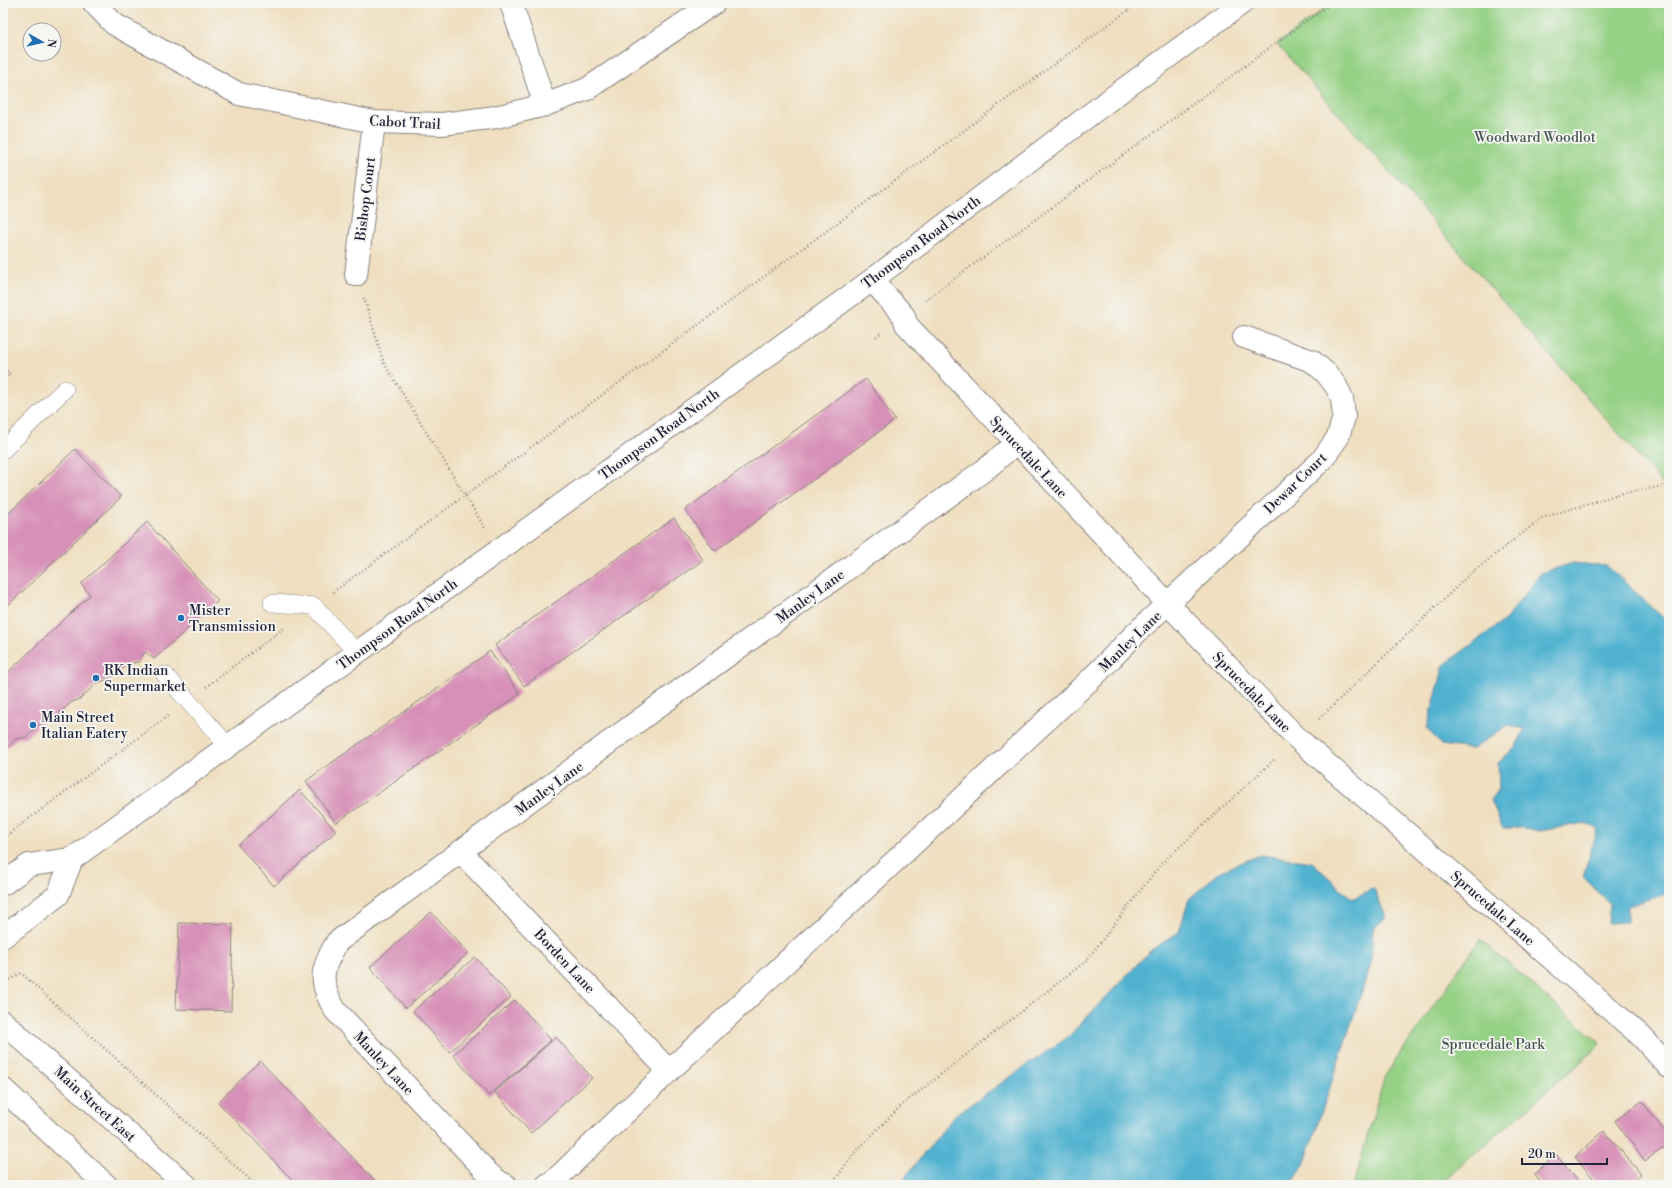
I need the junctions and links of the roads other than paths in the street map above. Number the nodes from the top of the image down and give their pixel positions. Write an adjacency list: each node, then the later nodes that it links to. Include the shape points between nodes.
1 (94, 3): 6 (street, Cabot Trail, via 114,24 238,94)
2 (511, 3): 5 (street)
3 (714, 3): 5 (street, Cabot Trail, via 587,89)
4 (1242, 3): 8 (street, Thompson Road North, via 1113,97)
5 (545, 104): 6 (street, Cabot Trail, via 496,117 442,124)
6 (374, 122): 7 (street, Bishop Court)
7 (356, 275)
8 (872, 280): 11 (street, Sprucedale Lane, via 904,316 906,324); 15 (street, Thompson Road North)
9 (1244, 337): 14 (street, Dewar Court, via 1312,360 1336,386 1342,398 1344,417 1338,437 1322,460)
10 (65, 389): 12 (lane)
11 (1016, 443): 14 (street, Sprucedale Lane); 18 (street, Manley Lane, via 987,468)
12 (3, 450)
13 (272, 603): 15 (lane, via 314,606)
14 (1168, 604): 23 (street, Sprucedale Lane, via 1298,739 1641,1036); 24 (street, Manley Lane, via 1076,693)
15 (357, 653): 17 (street, Thompson Road North)
16 (164, 675): 17 (lane)
17 (228, 746): 19 (street, Thompson Road North)
18 (461, 852): 24 (street, Borden Lane); 28 (street, Manley Lane, via 337,942 326,961 323,978 327,996 334,1010 488,1173)
19 (72, 859): 20 (street, Thompson Road North, via 29,865); 21 (street, via 58,895)
20 (3, 884)
21 (3, 937)
22 (3, 1022): 27 (street, Main Street East)
23 (1669, 1068)
24 (669, 1071): 29 (street, Manley Lane)
25 (3, 1089): 26 (street)
26 (106, 1185)
27 (186, 1185)
28 (506, 1185)
29 (547, 1185)

